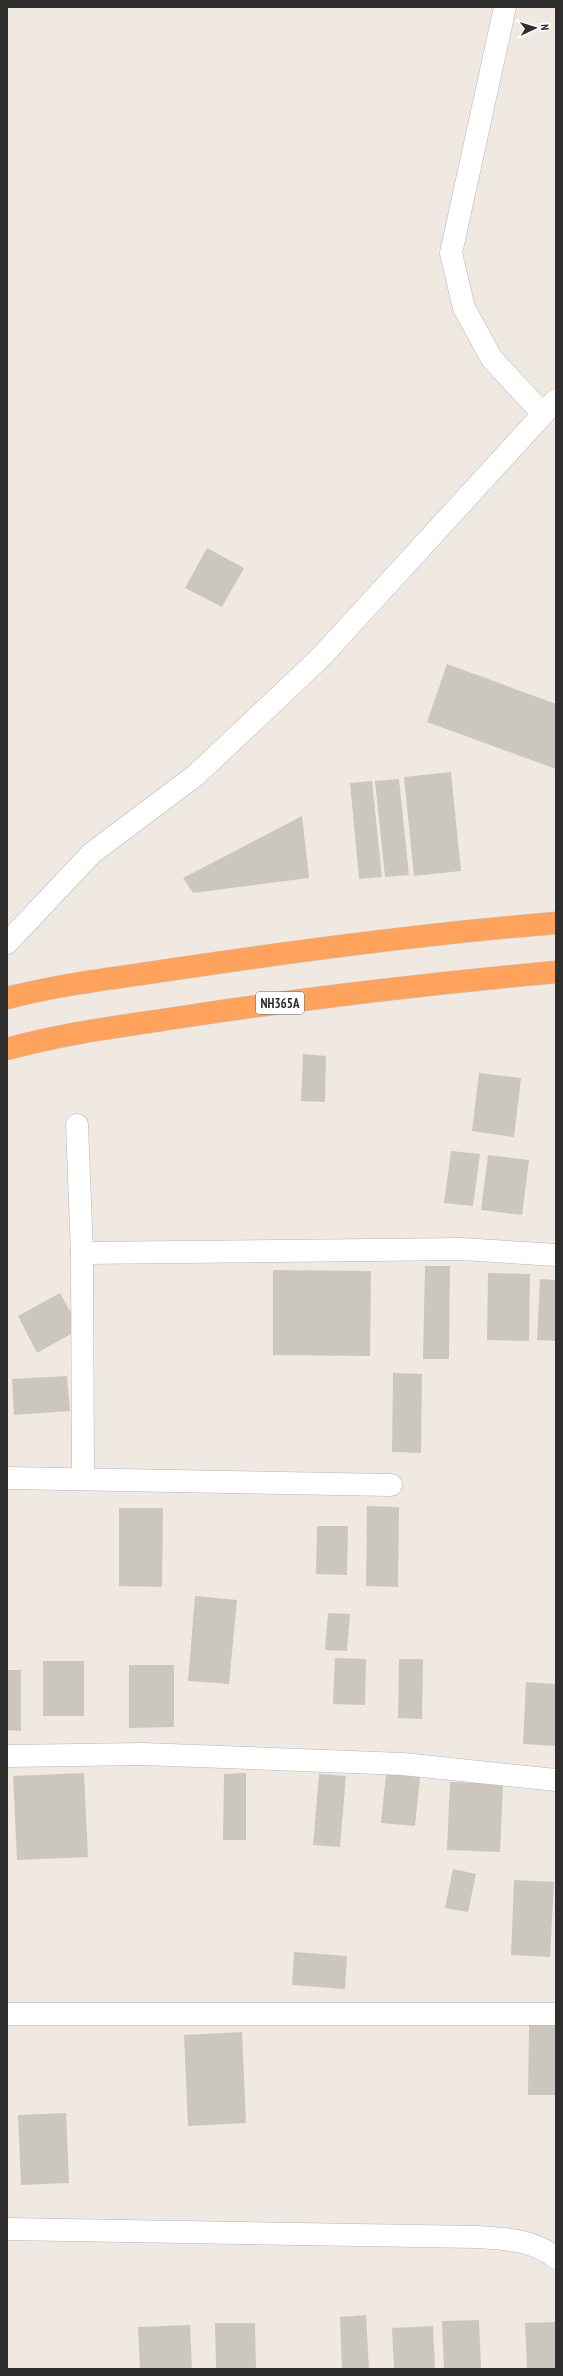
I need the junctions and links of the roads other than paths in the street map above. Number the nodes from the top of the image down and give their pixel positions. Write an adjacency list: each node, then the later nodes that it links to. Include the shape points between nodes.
1 (505, 7): 2 (street, via 451,253 464,308 492,359)
2 (550, 407): 4 (street, via 320,658 196,775 92,854)
3 (556, 923): 6 (highway, via 477,930 242,959 96,981)
4 (7, 943)
5 (556, 972): 7 (highway, NH365A, via 248,1007 104,1029)
6 (7, 998)
7 (7, 1049)
8 (78, 1125): 9 (street)
9 (82, 1253): 10 (street, via 462,1249); 12 (street)
10 (556, 1255)
11 (7, 1478): 12 (street)
12 (84, 1479): 13 (street)
13 (392, 1485)
14 (7, 1756): 15 (street, via 143,1754 403,1764)
15 (556, 1780)
16 (7, 2014): 17 (street)
17 (556, 2014)
18 (7, 2230): 19 (street, via 477,2237 514,2240 544,2248)
19 (556, 2258)

